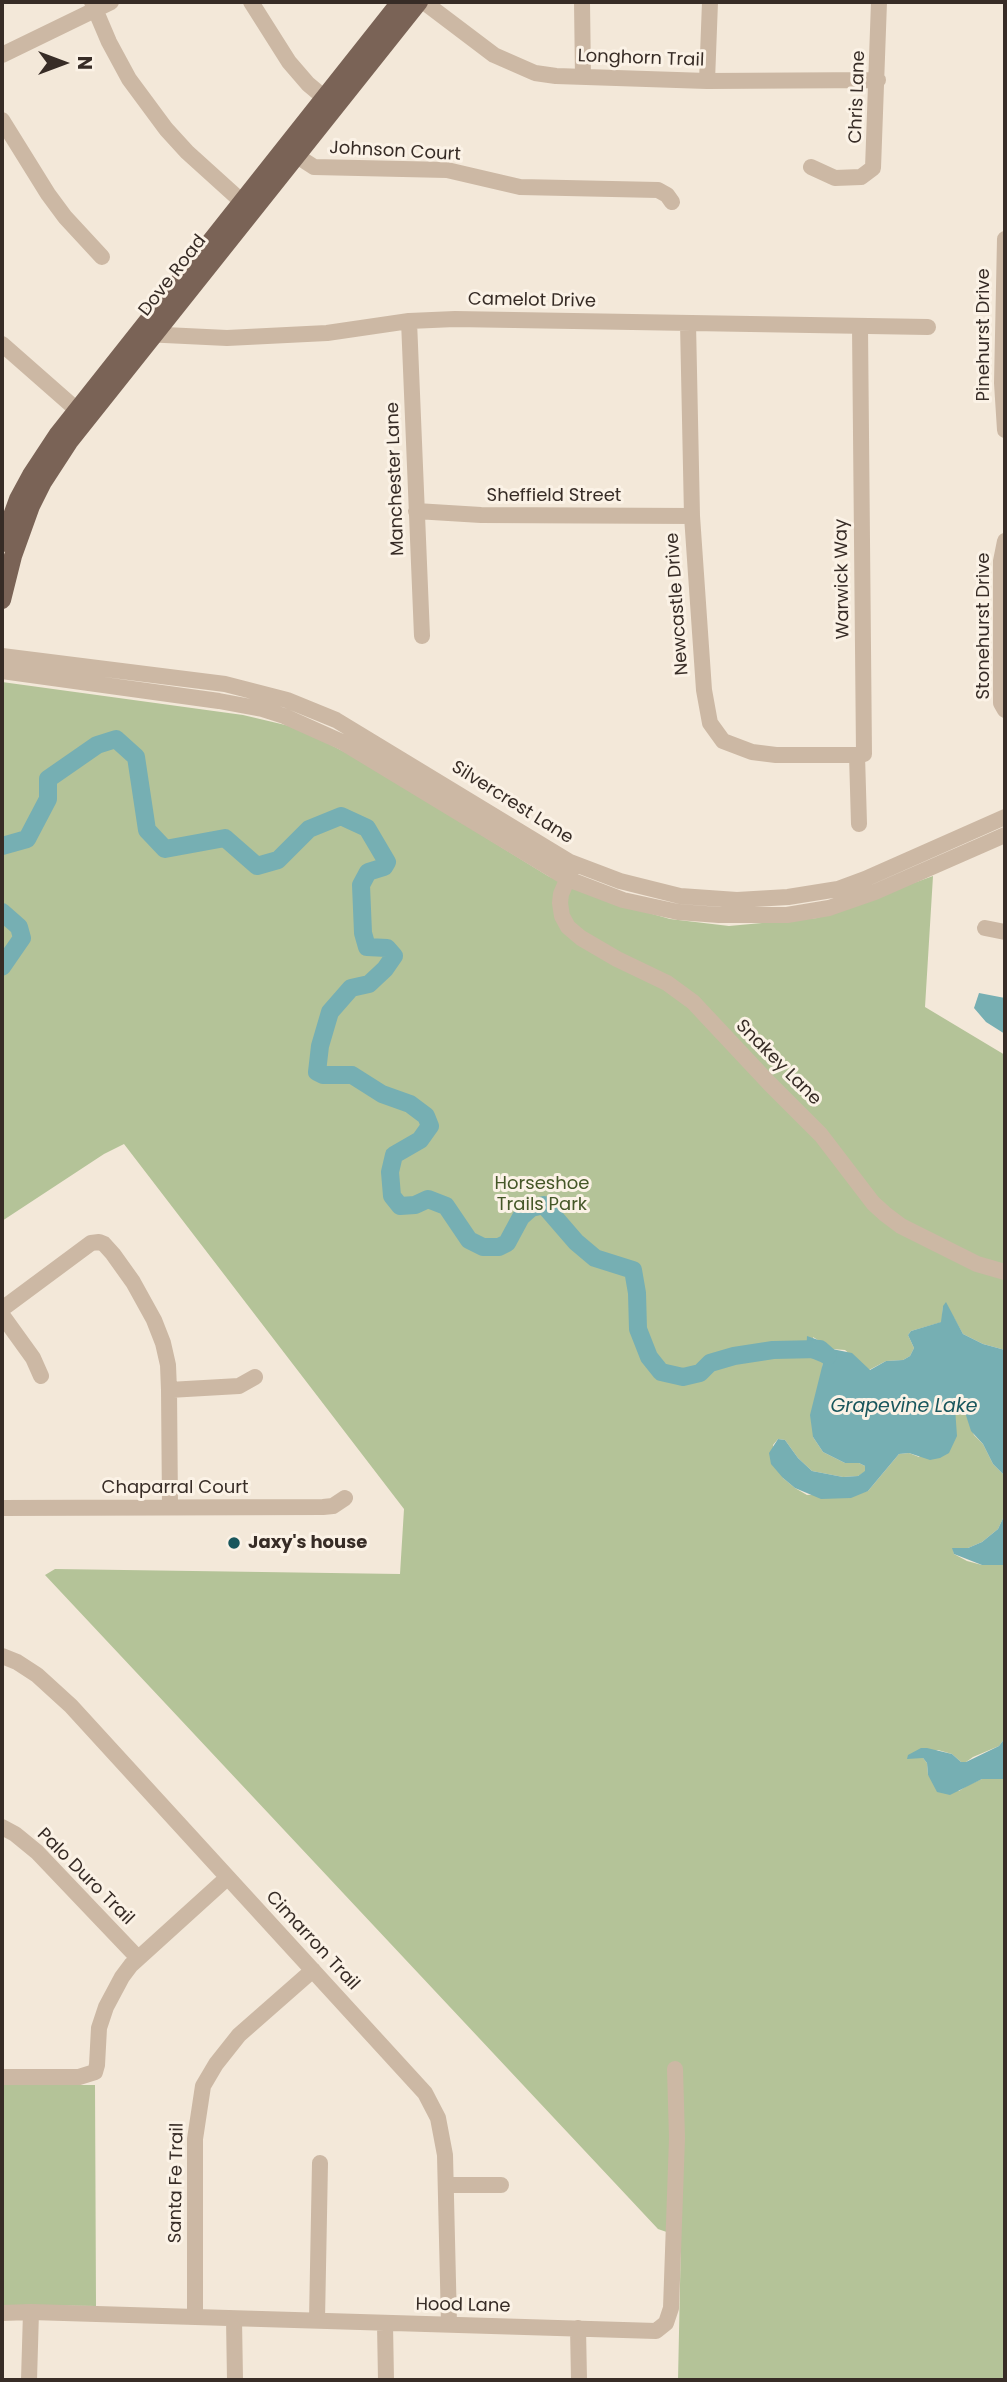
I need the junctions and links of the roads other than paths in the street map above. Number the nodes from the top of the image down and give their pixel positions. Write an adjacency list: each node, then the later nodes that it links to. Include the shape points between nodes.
1 (111, 2): 9 (street)
2 (251, 2): 14 (street, via 289,62)
3 (400, 2): 14 (main road, Dove Road)
4 (419, 2): 14 (main road, Dove Road)
5 (424, 2): 11 (street, Longhorn Trail, via 504,61 535,73)
6 (582, 2): 11 (street)
7 (710, 2): 13 (street)
8 (879, 2): 12 (street, Chris Lane)
9 (93, 6): 10 (street); 19 (street, via 130,79 166,129)
10 (2, 55)
11 (583, 77): 13 (street, Longhorn Trail)
12 (878, 80): 13 (street, Longhorn Trail); 17 (street, Chris Lane, via 873,168 861,177 835,178)
13 (707, 81)
14 (330, 102): 16 (main road, Dove Road)
15 (2, 120): 21 (street, via 48,194)
16 (290, 151): 18 (street, Johnson Court, via 314,167 447,170 520,187 658,190); 19 (main road, Dove Road)
17 (811, 167)
18 (672, 202)
19 (247, 206): 26 (main road, Dove Road)
20 (1005, 239): 27 (street, Pinehurst Drive)
21 (102, 257)
22 (409, 321): 23 (street, Camelot Drive); 26 (street, Camelot Drive, via 314,334 227,338); 31 (street, Manchester Lane)
23 (688, 323): 24 (street, Camelot Drive); 32 (street, Newcastle Drive)
24 (860, 327): 25 (street, Camelot Drive); 40 (street, Warwick Way, via 864,754)
25 (928, 327)
26 (145, 334): 29 (main road, Dove Road)
27 (1004, 334): 30 (street, Pinehurst Drive)
28 (2, 344): 29 (street)
29 (82, 415): 34 (main road, Dove Road, via 30,475); 35 (main road, Dove Road, via 31,506)
30 (1005, 430)
31 (416, 511): 32 (street, Sheffield Street); 36 (street, Manchester Lane)
32 (692, 516): 40 (street, Newcastle Drive, via 704,690 716,734 752,752)
33 (1005, 541): 39 (street, Stonehurst Drive, via 1000,704)
34 (2, 543)
35 (2, 600)
36 (422, 636)
37 (2, 656): 44 (street, Silvercrest Lane, via 225,684 287,700 336,720)
38 (2, 671): 44 (street, Silvercrest Lane, via 219,701 284,716 342,742)
39 (1005, 710)
40 (857, 754): 42 (street, Warwick Way)
41 (1005, 817): 44 (street, Silvercrest Lane, via 838,889 788,897 680,896)
42 (859, 824)
43 (1005, 835): 44 (street, Silvercrest Lane, via 875,892 829,908 787,915 678,912 623,900)
44 (571, 871): 47 (street, Snakey Lane, via 560,903 568,927 693,1002 821,1135 885,1214 977,1264)
45 (985, 928): 46 (street)
46 (1005, 932)
47 (1005, 1272)
48 (2, 1309): 52 (street, via 91,1243 104,1244 154,1320 168,1365)
49 (2, 1315): 50 (street)
50 (41, 1376)
51 (255, 1377): 52 (street, via 239,1386)
52 (169, 1390): 54 (street)
53 (345, 1498): 54 (street, Chaparral Court, via 323,1507)
54 (170, 1507): 55 (street, Chaparral Court)
55 (2, 1508)
56 (2, 1656): 58 (street, Cimarron Trail, via 53,1689)
57 (2, 1827): 59 (street, Palo Duro Trail, via 37,1852)
58 (228, 1878): 59 (street); 60 (street, Cimarron Trail)
59 (138, 1958): 62 (street, via 106,2007 94,2071 79,2077)
60 (313, 1970): 64 (street, Cimarron Trail, via 431,2102 445,2155); 68 (street, Santa Fe Trail, via 239,2035 203,2086 195,2139)
61 (675, 2069): 73 (street, Hood Lane, via 671,2308 666,2323 656,2331)
62 (2, 2077)
63 (320, 2163): 70 (street)
64 (446, 2185): 65 (street); 72 (street, Cimarron Trail)
65 (501, 2185)
66 (31, 2312): 67 (street, Hood Lane); 68 (street, Hood Lane); 74 (street)
67 (2, 2313)
68 (195, 2316): 69 (street, Hood Lane)
69 (234, 2319): 70 (street, Hood Lane); 75 (street)
70 (317, 2320): 71 (street, Hood Lane)
71 (385, 2324): 72 (street, Hood Lane); 76 (street)
72 (449, 2324): 73 (street, Hood Lane)
73 (578, 2328): 77 (street)
74 (29, 2380)
75 (235, 2380)
76 (386, 2380)
77 (579, 2380)

